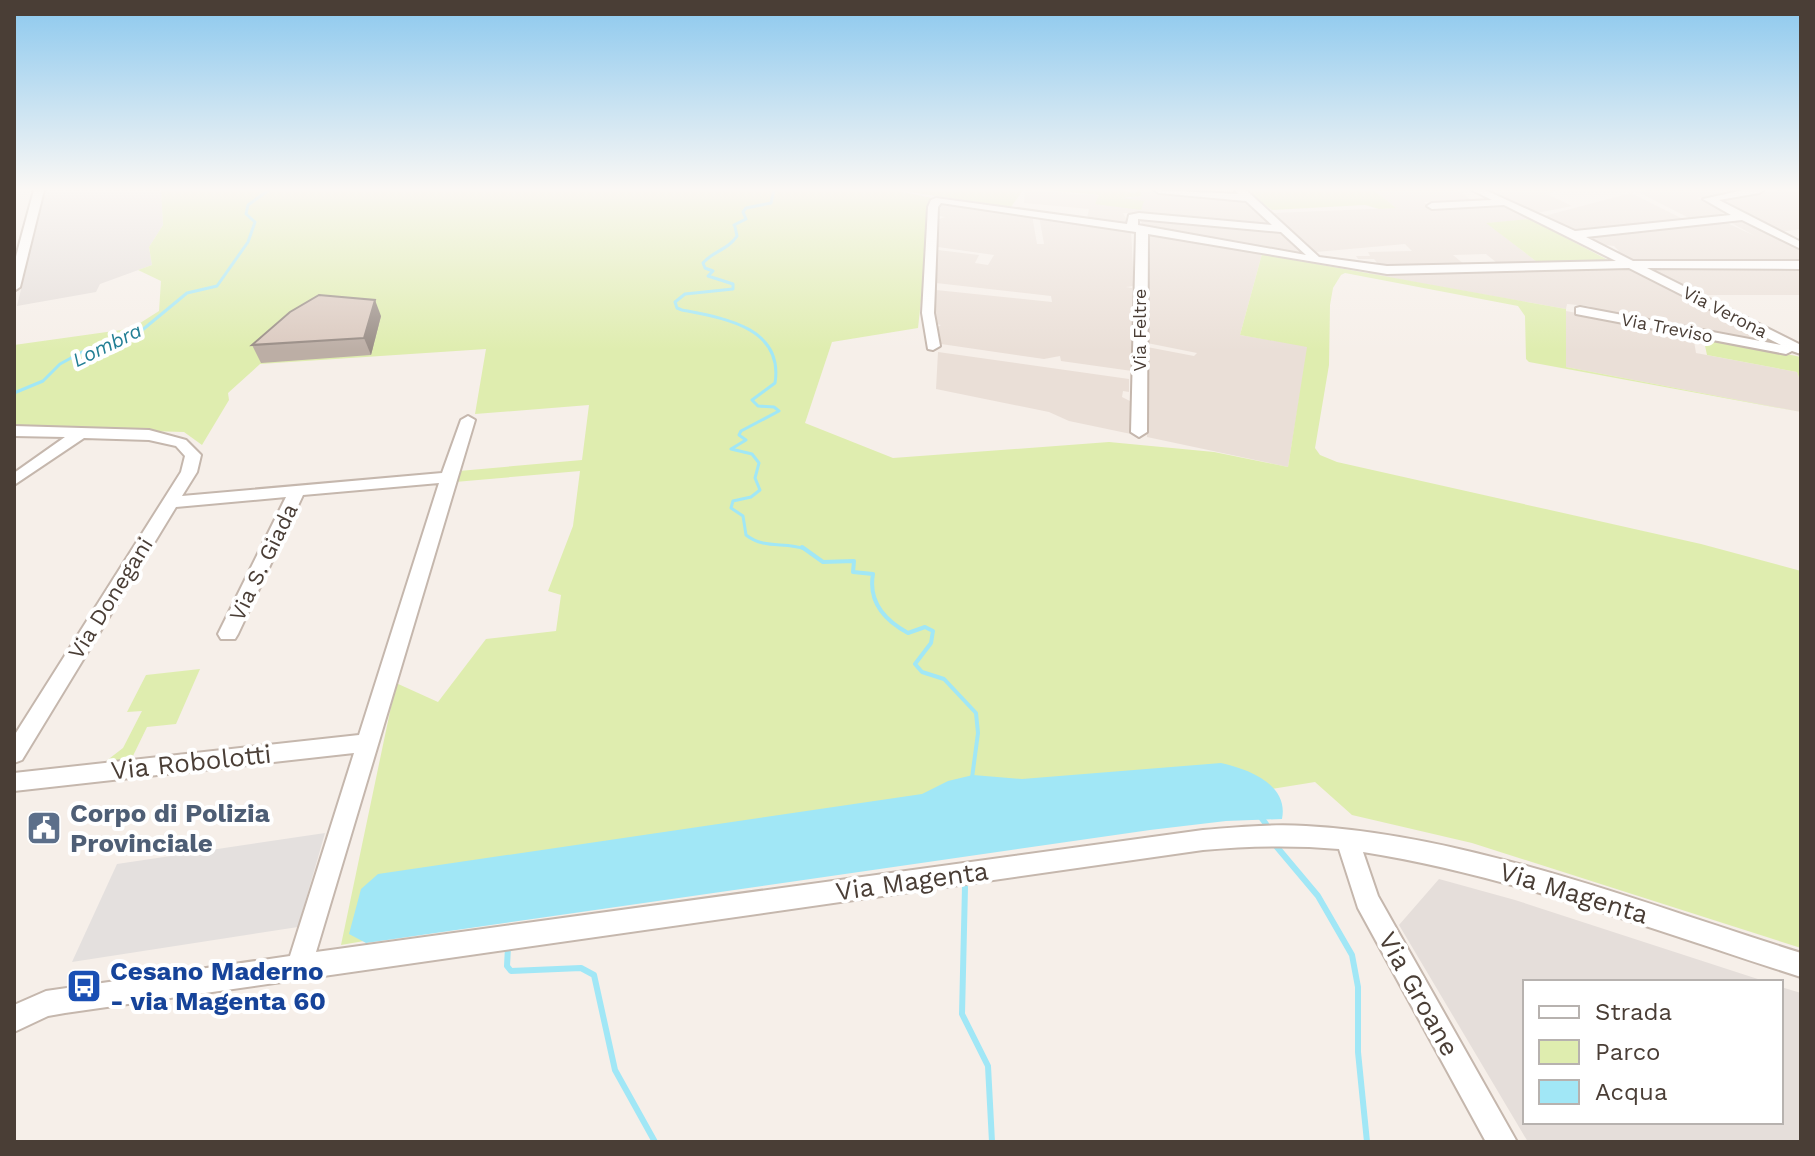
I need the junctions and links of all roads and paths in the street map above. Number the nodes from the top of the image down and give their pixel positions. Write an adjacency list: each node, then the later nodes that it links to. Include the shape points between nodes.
1 (25, 244): 10 (street)
2 (931, 244): 12 (street, via 928,313)
3 (1137, 244): 16 (street, Via Feltre)
4 (1225, 244): 7 (street)
5 (1301, 244): 7 (street)
6 (1591, 244): 8 (street, Via Verona)
7 (1314, 260): 8 (street, via 1394,271)
8 (1631, 264): 9 (street); 13 (street, Via Verona)
9 (1801, 265)
10 (14, 287)
11 (1580, 311): 13 (street, Via Treviso)
12 (933, 346)
13 (1801, 350)
14 (468, 420): 18 (street)
15 (14, 431): 17 (street)
16 (1139, 432)
17 (81, 433): 19 (street); 21 (street, Via Donegani, via 149,435 181,443 193,455)
18 (449, 477): 20 (street); 23 (street)
19 (14, 480)
20 (297, 490): 21 (street); 22 (street, Via S. Giada)
21 (171, 502): 24 (street, Via Donegani)
22 (228, 634)
23 (367, 743): 25 (street, Via Robolotti); 28 (street)
24 (14, 754)
25 (14, 782)
26 (1348, 840): 27 (street, Via Magenta, via 1488,866); 28 (street, Via Magenta, via 1234,836); 30 (street, Via Groane, via 1367,900)
27 (1801, 965)
28 (299, 967): 29 (street, Via Magenta, via 65,1000)
29 (14, 1019)
30 (1502, 1142)

